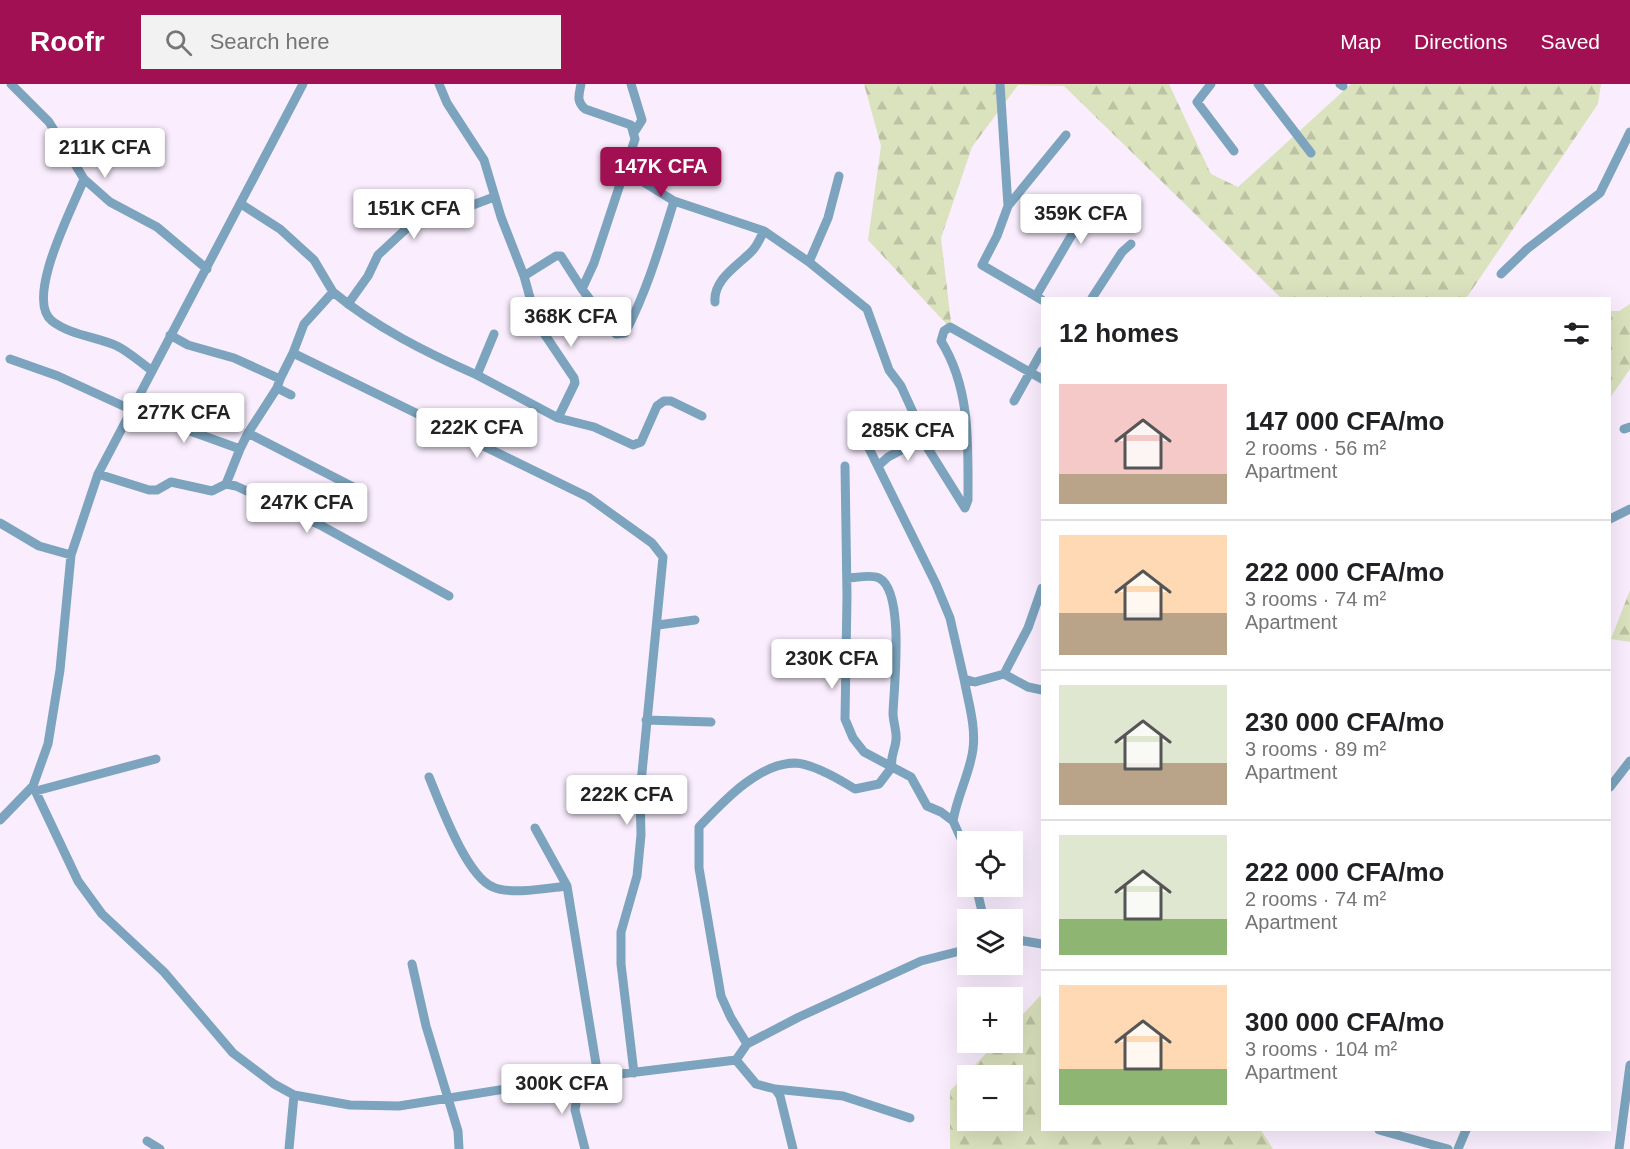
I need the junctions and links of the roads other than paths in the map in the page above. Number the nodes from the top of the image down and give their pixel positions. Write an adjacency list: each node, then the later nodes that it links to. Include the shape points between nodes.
1 (11, 84): 16 (street, via 49,122)
2 (303, 84): 20 (street)
3 (439, 84): 17 (street, via 484,160)
4 (581, 84): 9 (street, via 579,104 632,125)
5 (631, 84): 9 (street, via 642,120)
6 (1000, 84): 21 (street)
7 (1211, 84): 12 (street, via 1197,102)
8 (1258, 84): 13 (street)
9 (635, 131): 14 (street)
10 (1630, 132): 26 (street, via 1600,193)
11 (1066, 135): 21 (street)
12 (1234, 151)
13 (1311, 153)
14 (624, 170): 18 (street); 28 (street)
15 (839, 176): 24 (street, via 828,218)
16 (84, 179): 25 (street, via 110,202 157,227); 39 (street, via 51,261 42,299 44,310 52,321 117,346)
17 (494, 197): 27 (street); 33 (street, via 424,219 406,229 378,255)
18 (674, 201): 22 (street); 28 (street, via 654,267 625,333 616,334)
19 (1072, 201): 31 (street, via 1084,214)
20 (241, 204): 25 (street); 29 (street, via 280,229 314,260)
21 (1008, 206): 31 (street, via 982,265)
22 (764, 231): 24 (street); 32 (street, via 753,251 723,280 714,294)
23 (1131, 244): 30 (street)
24 (809, 262): 51 (street, via 867,309 889,370 901,387)
25 (207, 269): 35 (street)
26 (1501, 273)
27 (525, 276): 28 (street, via 561,256); 48 (street, via 537,323 574,378)
28 (582, 289)
29 (333, 292): 33 (street); 36 (street, via 304,324)
30 (1093, 297)
31 (1039, 298)
32 (715, 302)
33 (348, 304): 41 (street, via 415,345)
34 (494, 334): 41 (street)
35 (170, 335): 39 (street); 43 (street, via 188,345 234,358)
36 (293, 353): 43 (street); 66 (street, via 588,497 614,514 652,543 663,557)
37 (1041, 353): 40 (street)
38 (10, 359): 46 (street)
39 (151, 370): 46 (street)
40 (1029, 373): 42 (street); 45 (street); 51 (street, via 950,327 945,329 941,341 955,366 966,417 968,500 964,508)
41 (477, 375): 48 (street)
42 (1041, 379)
43 (278, 383): 44 (street); 50 (street)
44 (291, 395)
45 (1014, 401)
46 (132, 410): 52 (street); 55 (street)
47 (702, 416): 48 (street, via 664,400 657,406 641,442 633,445 594,427)
48 (558, 418)
49 (857, 424): 54 (street)
50 (248, 433): 52 (street); 57 (street)
51 (922, 439): 54 (street)
52 (240, 449): 56 (street)
53 (845, 466): 62 (street)
54 (878, 466): 68 (street, via 950,618)
55 (98, 474): 56 (street, via 149,490 171,482 212,491); 61 (street)
56 (226, 484): 64 (street, via 322,526)
57 (361, 491)
58 (1630, 509): 59 (street)
59 (1611, 518)
60 (0, 523): 61 (street, via 39,546)
61 (71, 555): 77 (street, via 53,725)
62 (847, 578): 74 (street, via 845,719 864,752); 74 (street, via 880,579 892,599 896,740 890,759)
63 (1041, 591): 67 (street, via 1028,628)
64 (449, 596)
65 (694, 620): 66 (street)
66 (658, 624): 70 (street)
67 (1004, 674): 68 (street, via 975,682); 69 (street)
68 (964, 679): 79 (street, via 973,748)
69 (1041, 690)
70 (646, 720): 71 (street); 90 (street, via 637,876 620,949)
71 (711, 722)
72 (156, 759): 77 (street)
73 (1630, 761): 76 (street)
74 (892, 767): 79 (street, via 911,777 927,806); 87 (street, via 879,784 855,789 797,763 785,764 746,781 699,827 699,868 722,996)
75 (429, 777): 82 (street, via 472,867 484,881 506,890)
76 (1611, 786)
77 (34, 788): 78 (street); 94 (street, via 78,881 102,914 164,972 233,1053)
78 (0, 820)
79 (952, 821): 81 (street)
80 (535, 828): 82 (street)
81 (957, 831)
82 (567, 886): 91 (street)
83 (1023, 941): 84 (street)
84 (1041, 944)
85 (957, 952): 87 (street, via 921,961)
86 (412, 964): 95 (street)
87 (747, 1044): 88 (street)
88 (736, 1060): 90 (street); 93 (street, via 756,1084)
89 (1630, 1065): 107 (street)
90 (634, 1073): 91 (street)
91 (598, 1076): 92 (street)
92 (580, 1079): 95 (street); 103 (street, via 575,1110)
93 (776, 1089): 96 (street, via 843,1096); 104 (street)
94 (294, 1095): 95 (street, via 350,1105 399,1106); 101 (street)
95 (449, 1100): 102 (street)
96 (910, 1118)
97 (1383, 1131): 105 (street)
98 (1466, 1131): 106 (street)
99 (147, 1142): 100 (street)
100 (160, 1149)
101 (289, 1149)
102 (459, 1149)
103 (585, 1149)
104 (793, 1149)
105 (1448, 1149)
106 (1458, 1149)
107 (1618, 1149)

